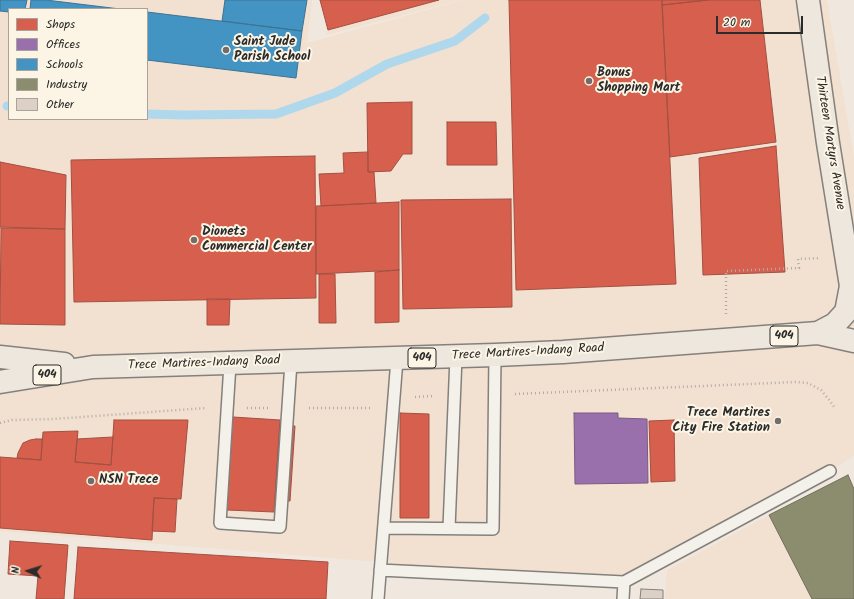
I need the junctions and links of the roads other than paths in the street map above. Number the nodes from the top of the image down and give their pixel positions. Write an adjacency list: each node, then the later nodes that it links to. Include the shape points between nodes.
1 (808, 0): 2 (main road, Thirteen Martyrs Avenue, via 828,144)
2 (852, 287): 3 (main road, Trece Martires-Indang Road / 404, via 846,312 835,324)
3 (818, 333): 4 (main road, Trece Martires-Indang Road / 404); 5 (main road, Trece Martires-Indang Road / 404)
4 (854, 341)
5 (495, 355): 7 (main road, Trece Martires-Indang Road / 404); 15 (lane, via 493,529)
6 (0, 357): 11 (main road, Trece Martires-Indang Road / 404)
7 (456, 357): 8 (main road, Trece Martires-Indang Road / 404); 15 (lane)
8 (397, 359): 9 (main road, Trece Martires-Indang Road / 404); 14 (lane)
9 (290, 362): 10 (main road, Trece Martires-Indang Road / 404); 10 (lane, via 280,527 220,523)
10 (230, 364): 11 (main road, Trece Martires-Indang Road / 404)
11 (93, 367): 12 (main road, Trece Martires-Indang Road / 404)
12 (0, 382)
13 (830, 471): 17 (lane)
14 (384, 528): 15 (lane); 16 (lane)
15 (449, 528)
16 (380, 570): 17 (lane); 18 (lane)
17 (624, 582): 19 (lane)
18 (378, 599)
19 (623, 599)

